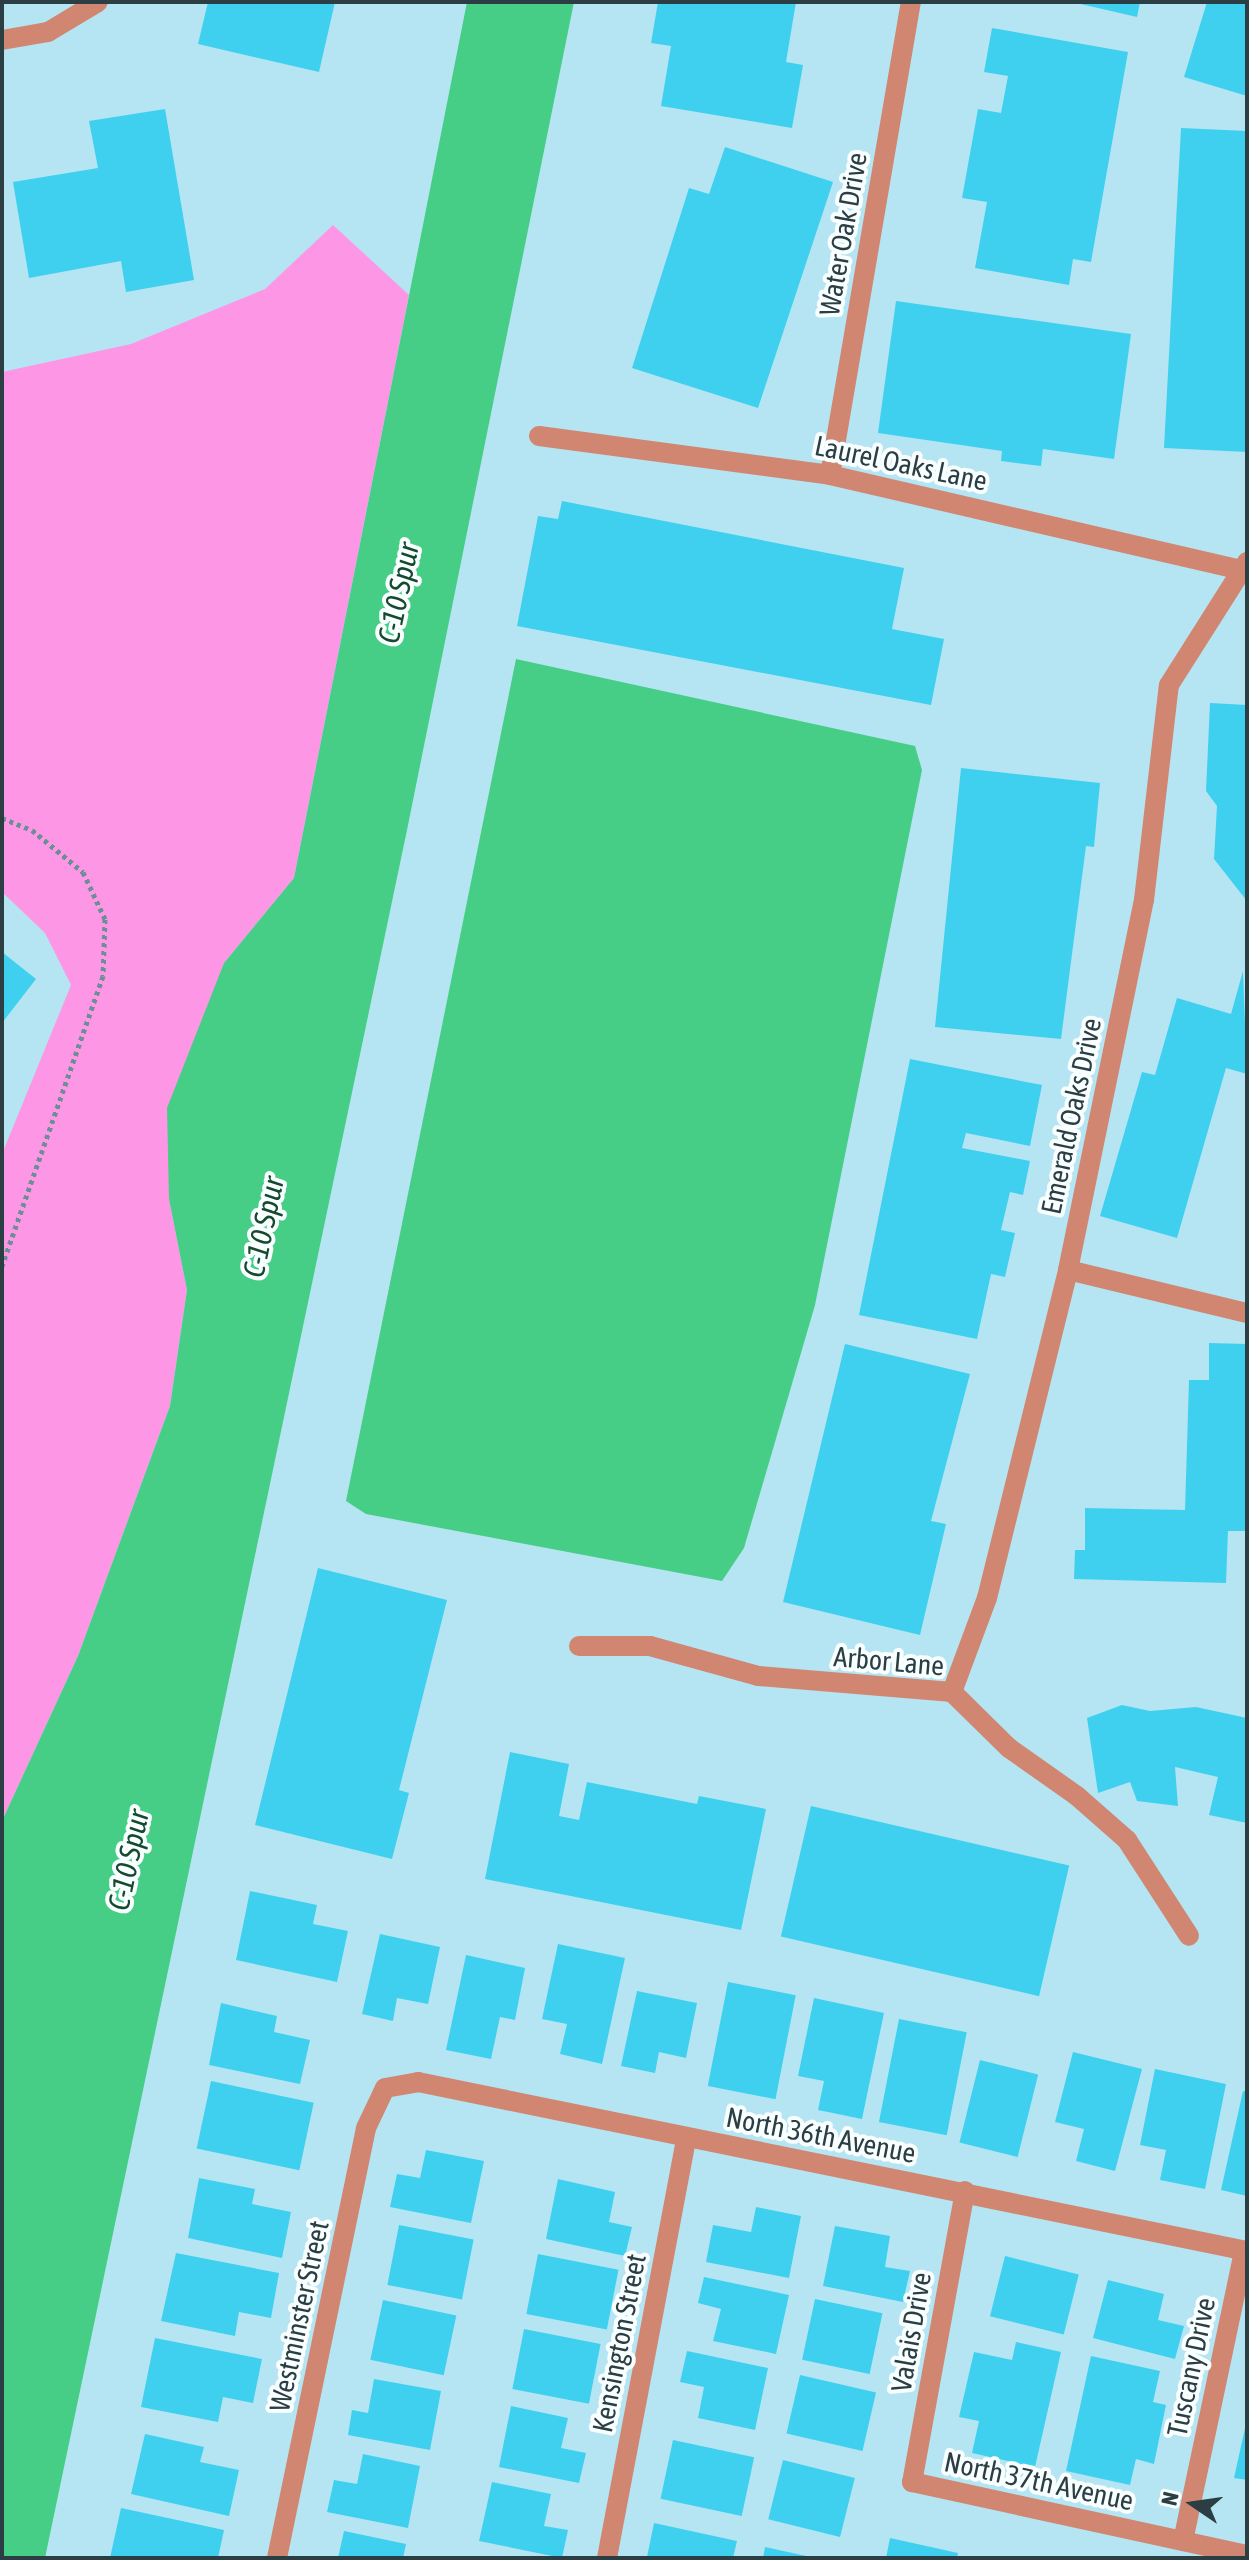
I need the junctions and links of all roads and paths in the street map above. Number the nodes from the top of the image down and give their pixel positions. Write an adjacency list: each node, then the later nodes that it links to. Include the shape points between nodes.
1 (98, 2): 3 (street, via 48,32)
2 (911, 2): 5 (street, Water Oak Drive)
3 (2, 40)
4 (539, 436): 5 (street, Laurel Oaks Lane)
5 (830, 475): 6 (street, Laurel Oaks Lane)
6 (1245, 566): 9 (street, Emerald Oaks Drive, via 1169,685 1144,900)
7 (2, 818): 8 (path, via 32,830 83,872 105,919 103,976)
8 (2, 1266)
9 (1068, 1270): 10 (street); 12 (street, Emerald Oaks Drive, via 987,1598)
10 (1247, 1313)
11 (579, 1646): 12 (street, Arbor Lane, via 650,1646 758,1676)
12 (952, 1692): 13 (street, Arbor Lane, via 1009,1748 1127,1840)
13 (1189, 1936)
14 (385, 2088): 15 (street, North 36th Avenue, via 418,2082); 21 (street, Westminster Street, via 366,2128)
15 (686, 2138): 16 (street, North 36th Avenue); 22 (street, Kensington Street)
16 (965, 2191): 17 (street, North 36th Avenue); 18 (street, Valais Drive)
17 (1246, 2251): 19 (street, Tuscany Drive)
18 (912, 2482): 19 (street, North 37th Avenue)
19 (1183, 2541): 20 (street, North 37th Avenue)
20 (1247, 2555)
21 (277, 2558)
22 (607, 2558)

